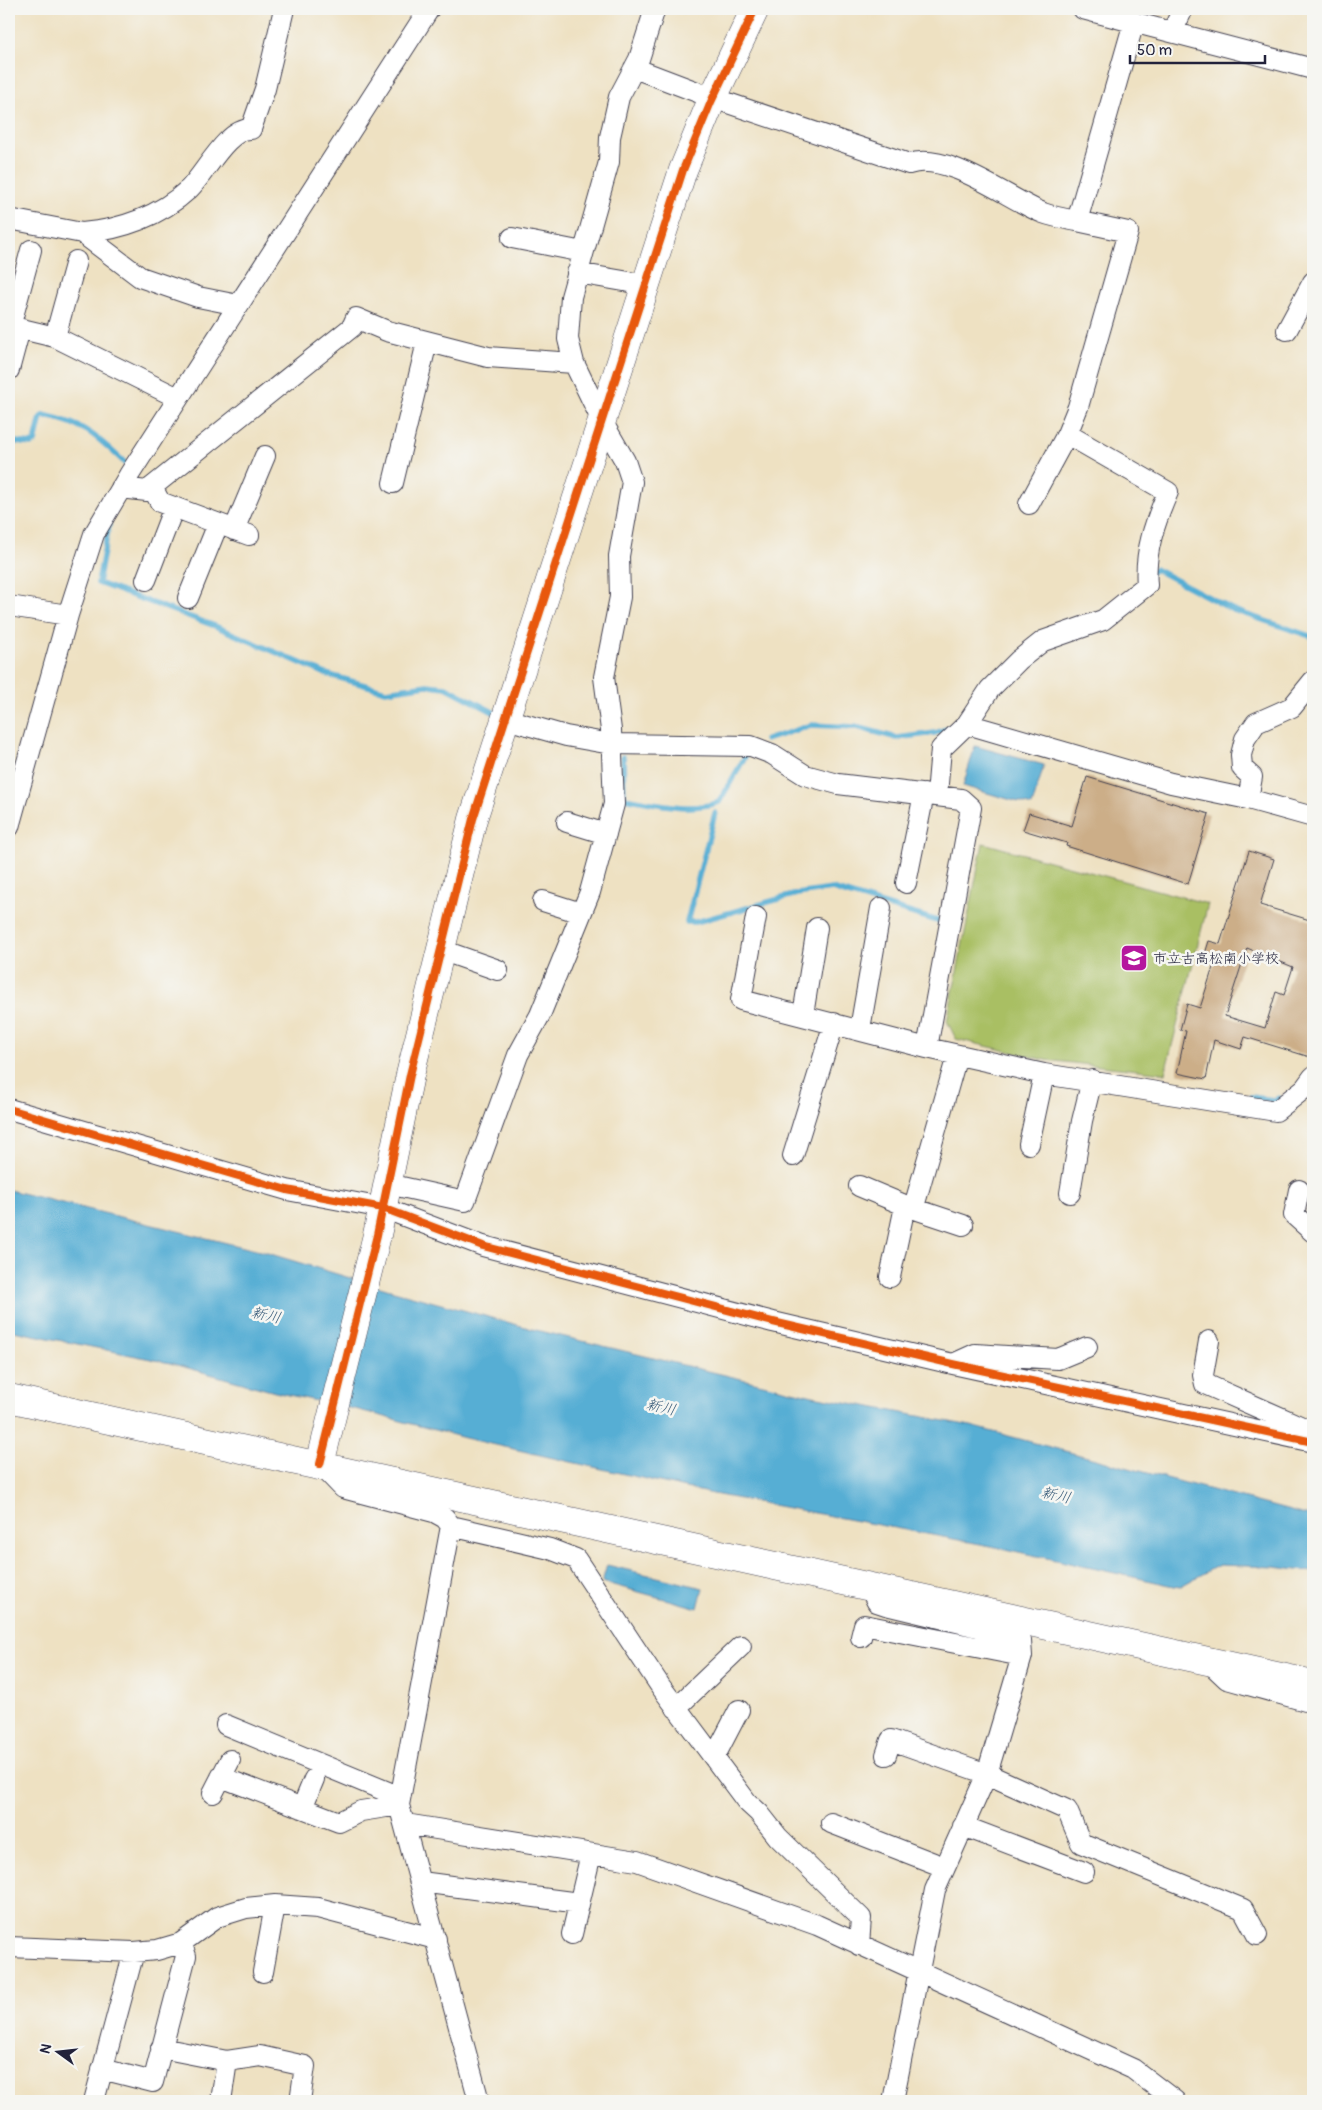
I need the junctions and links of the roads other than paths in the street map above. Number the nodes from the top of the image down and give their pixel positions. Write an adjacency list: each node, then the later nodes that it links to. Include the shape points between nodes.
1 (284, 9): 14 (street, via 265,89 251,129 228,141 190,188 166,206 133,223 106,231)
2 (429, 9): 22 (street)
3 (655, 9): 9 (street)
4 (1083, 9): 7 (street)
5 (1183, 9): 8 (street)
6 (748, 11): 11 (street)
7 (1134, 22): 8 (street); 13 (street)
8 (1172, 32): 10 (street)
9 (634, 68): 11 (street); 17 (street, via 619,97 610,137 609,162)
10 (1313, 69)
11 (713, 98): 13 (street, via 909,164 919,160 938,164 990,184 1043,213); 21 (street, via 683,170)
12 (9, 218): 14 (street)
13 (1077, 221): 31 (street, via 1128,232 1078,407)
14 (82, 233): 22 (street, via 140,277 198,297)
15 (512, 238): 17 (street)
16 (31, 250): 23 (street)
17 (583, 252): 19 (street)
18 (76, 261): 25 (street)
19 (577, 273): 21 (street); 27 (street, via 568,319 568,339)
20 (1313, 282): 24 (street)
21 (646, 285): 30 (street)
22 (238, 305): 29 (street)
23 (13, 327): 25 (street); 28 (street)
24 (1287, 330)
25 (55, 337): 29 (street)
26 (428, 342): 27 (street, via 488,357); 33 (street); 34 (street, via 387,331 356,318 352,327)
27 (574, 362): 30 (street)
28 (9, 370)
29 (178, 398): 35 (street)
30 (603, 423): 44 (street); 46 (street, via 625,461 632,482 619,556 620,597 604,677)
31 (1067, 434): 36 (street); 45 (street, via 1168,492 1154,523 1145,563 1147,585 1103,620 1043,641 1018,660 990,689)
32 (265, 456): 38 (street)
33 (393, 483)
34 (152, 487): 35 (street, via 147,491); 37 (street, via 160,502)
35 (121, 488): 42 (street, via 94,534)
36 (1029, 504)
37 (174, 507): 38 (street); 39 (street)
38 (234, 530): 40 (street)
39 (146, 580)
40 (188, 598)
41 (9, 606): 42 (street)
42 (68, 615): 51 (street)
43 (1313, 681): 48 (street, via 1292,707 1256,723 1244,739 1242,768 1252,777)
44 (506, 719): 46 (street, via 566,736); 59 (street, via 473,819)
45 (967, 724): 47 (street, via 941,749); 48 (street, via 1171,783)
46 (612, 744): 47 (street, via 751,746 772,754 805,775 838,784); 52 (street, via 614,804)
47 (931, 795): 53 (street); 64 (street, via 961,799 971,808)
48 (1248, 799): 49 (street)
49 (1313, 817)
50 (568, 822): 52 (street)
51 (9, 827)
52 (606, 834): 56 (street)
53 (906, 883)
54 (543, 901): 56 (street)
55 (881, 908): 63 (street)
56 (581, 913): 75 (street, via 540,1015 518,1055 465,1201)
57 (756, 917): 61 (street, via 741,1000)
58 (817, 928): 61 (street)
59 (441, 950): 60 (street); 75 (street, via 410,1075)
60 (498, 970)
61 (803, 1015): 62 (street)
62 (834, 1023): 63 (street); 71 (street)
63 (860, 1029): 64 (street)
64 (926, 1048): 65 (street)
65 (957, 1056): 66 (street); 76 (street, via 915,1203)
66 (1044, 1074): 68 (street); 70 (street)
67 (1313, 1077): 68 (street, via 1276,1111)
68 (1092, 1080): 74 (street)
69 (9, 1110): 75 (street, via 287,1190)
70 (1029, 1144)
71 (793, 1156)
72 (859, 1186): 76 (street)
73 (1299, 1190): 78 (street, via 1294,1215)
74 (1070, 1193)
75 (386, 1196): 82 (street, via 483,1246 773,1322); 85 (street)
76 (909, 1207): 77 (street); 79 (street, via 904,1211)
77 (963, 1225)
78 (1313, 1232)
79 (890, 1277)
80 (1209, 1341): 84 (street, via 1202,1376 1205,1384 1302,1427)
81 (1087, 1347): 82 (street, via 1058,1359 975,1354)
82 (953, 1364): 84 (street)
83 (9, 1398): 85 (street)
84 (1312, 1441)
85 (321, 1462): 86 (street, via 343,1488 434,1512); 87 (street)
86 (452, 1526): 94 (street, via 550,1549 576,1559); 103 (street)
87 (875, 1589): 90 (street, via 877,1602 1007,1634 1020,1641); 91 (street)
88 (861, 1637): 90 (street, via 864,1625)
89 (741, 1646): 94 (street)
90 (1022, 1656): 99 (street)
91 (1208, 1661): 92 (street); 93 (street, via 1227,1679)
92 (1313, 1684)
93 (1313, 1703)
94 (676, 1708): 98 (street)
95 (739, 1710): 98 (street)
96 (226, 1725): 103 (street)
97 (886, 1755): 99 (street, via 891,1740)
98 (714, 1758): 116 (street, via 778,1838 861,1918)
99 (987, 1774): 105 (street); 113 (street, via 1067,1810 1081,1843 1243,1910)
100 (221, 1777): 102 (street)
101 (314, 1779): 102 (street)
102 (302, 1808): 103 (street, via 339,1822 360,1811)
103 (401, 1809): 106 (street); 109 (street)
104 (831, 1823): 107 (street, via 870,1847)
105 (963, 1826): 107 (street); 108 (street)
106 (591, 1854): 110 (street); 116 (street, via 637,1861 817,1924)
107 (944, 1867): 120 (street, via 935,1890)
108 (1084, 1872)
109 (421, 1882): 110 (street); 114 (street)
110 (579, 1903): 112 (street)
111 (274, 1905): 114 (street, via 318,1908); 115 (street, via 246,1908 217,1917); 119 (street)
112 (572, 1934)
113 (1257, 1935)
114 (436, 1939): 128 (street)
115 (181, 1943): 118 (street); 121 (street, via 186,1956)
116 (859, 1945): 120 (street)
117 (9, 1947): 118 (street)
118 (134, 1952): 123 (street)
119 (263, 1972)
120 (918, 1972): 124 (street, via 1133,2069); 129 (street)
121 (161, 2048): 122 (street); 123 (street, via 153,2082)
122 (227, 2061): 126 (street); 127 (street, via 260,2056 305,2066)
123 (102, 2069): 125 (street)
124 (1171, 2100)
125 (94, 2101)
126 (221, 2101)
127 (300, 2101)
128 (479, 2101)
129 (893, 2101)

